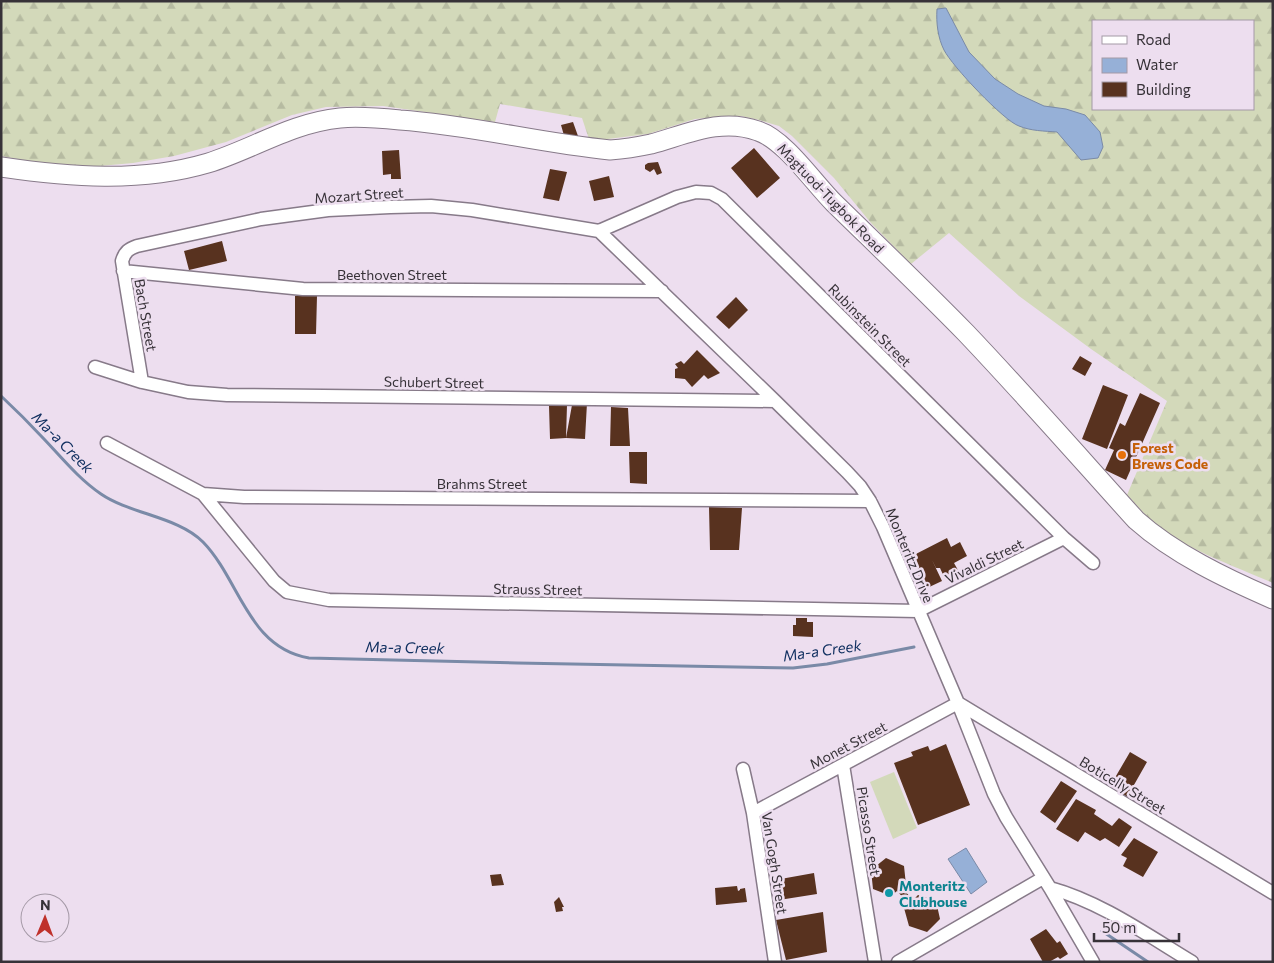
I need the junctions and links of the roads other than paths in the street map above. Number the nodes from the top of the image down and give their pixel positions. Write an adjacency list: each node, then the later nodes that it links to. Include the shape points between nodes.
1 (1, 168): 14 (main road, Magtuod-Tugbok Road, via 85,177 165,172 207,163 317,121 341,118 414,121 610,150 651,144 702,128 741,127 758,131 783,148 966,334 1136,520 1179,551)
2 (599, 231): 3 (street, Mozart Street, via 431,206 328,210 260,219 137,246); 5 (street, Monteritz Drive); 12 (street, Rubinstein Street, via 696,192 711,193 722,199)
3 (124, 254): 4 (street, Bach Street)
4 (123, 271): 5 (street, Beethoven Street, via 304,289); 7 (street, Bach Street)
5 (662, 291): 8 (street, Monteritz Drive)
6 (95, 367): 7 (street, Schubert Street)
7 (142, 382): 8 (street, Schubert Street, via 188,392 227,395)
8 (775, 401): 11 (street, Monteritz Drive, via 847,472)
9 (107, 443): 10 (street, Brahms Street)
10 (203, 494): 11 (street, Brahms Street); 15 (street, Strauss Street, via 274,581 287,592 329,600)
11 (870, 501): 15 (street, Monteritz Drive)
12 (1064, 538): 13 (street, Rubinstein Street); 15 (street, Vivaldi Street)
13 (1093, 563)
14 (1273, 599)
15 (918, 611): 16 (street, Monteritz Drive)
16 (958, 703): 17 (street, Monet Street); 20 (street, Monteritz Drive, via 994,794); 21 (street, Boticelly Street)
17 (844, 765): 19 (street, Monet Street); 23 (street, Picasso Street)
18 (744, 769): 19 (street, Van Gogh Street)
19 (753, 813): 22 (street, Van Gogh Street)
20 (1047, 883): 24 (street); 25 (street, Monteritz Drive); 26 (street, via 1093,904)
21 (1273, 893)
22 (775, 962)
23 (875, 962)
24 (898, 962)
25 (1093, 962)
26 (1192, 962)

